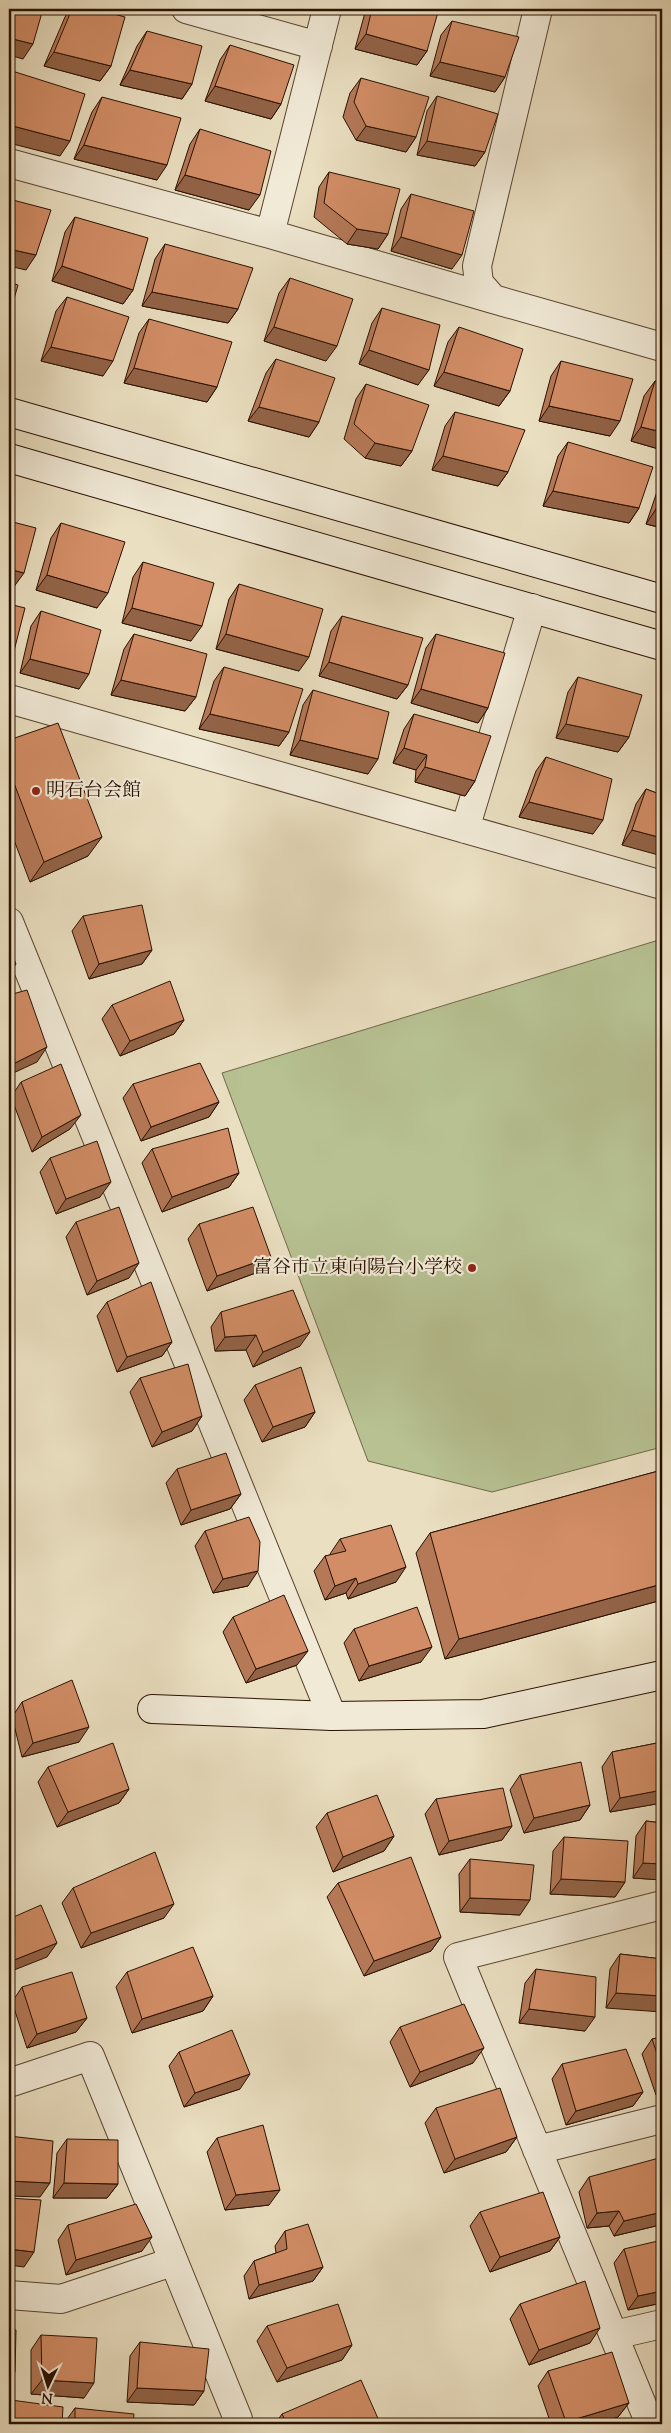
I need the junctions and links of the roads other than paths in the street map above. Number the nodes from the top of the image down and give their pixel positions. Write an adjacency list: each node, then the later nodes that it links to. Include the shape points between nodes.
1 (186, 9): 4 (street)
2 (327, 9): 4 (street)
3 (538, 9): 7 (street, via 477,266 479,283)
4 (318, 46): 6 (street)
5 (9, 163): 6 (street)
6 (270, 234): 7 (street)
7 (493, 299): 8 (street)
8 (662, 347)
9 (9, 412): 11 (street)
10 (9, 458): 12 (street)
11 (662, 599)
12 (532, 608): 13 (street); 15 (street)
13 (662, 646)
14 (9, 699): 15 (street)
15 (465, 829): 16 (street)
16 (662, 885)
17 (9, 922): 20 (street)
18 (662, 1675): 20 (street, via 483,1714)
19 (152, 1709): 20 (street)
20 (332, 1716)
21 (662, 1905): 24 (street, via 458,1958)
22 (9, 2084): 25 (street, via 90,2056)
23 (662, 2119): 24 (street)
24 (537, 2150): 28 (street)
25 (172, 2262): 26 (street, via 61,2299); 29 (street)
26 (9, 2296)
27 (662, 2324): 28 (street)
28 (614, 2336): 30 (street)
29 (238, 2424)
30 (650, 2424)

